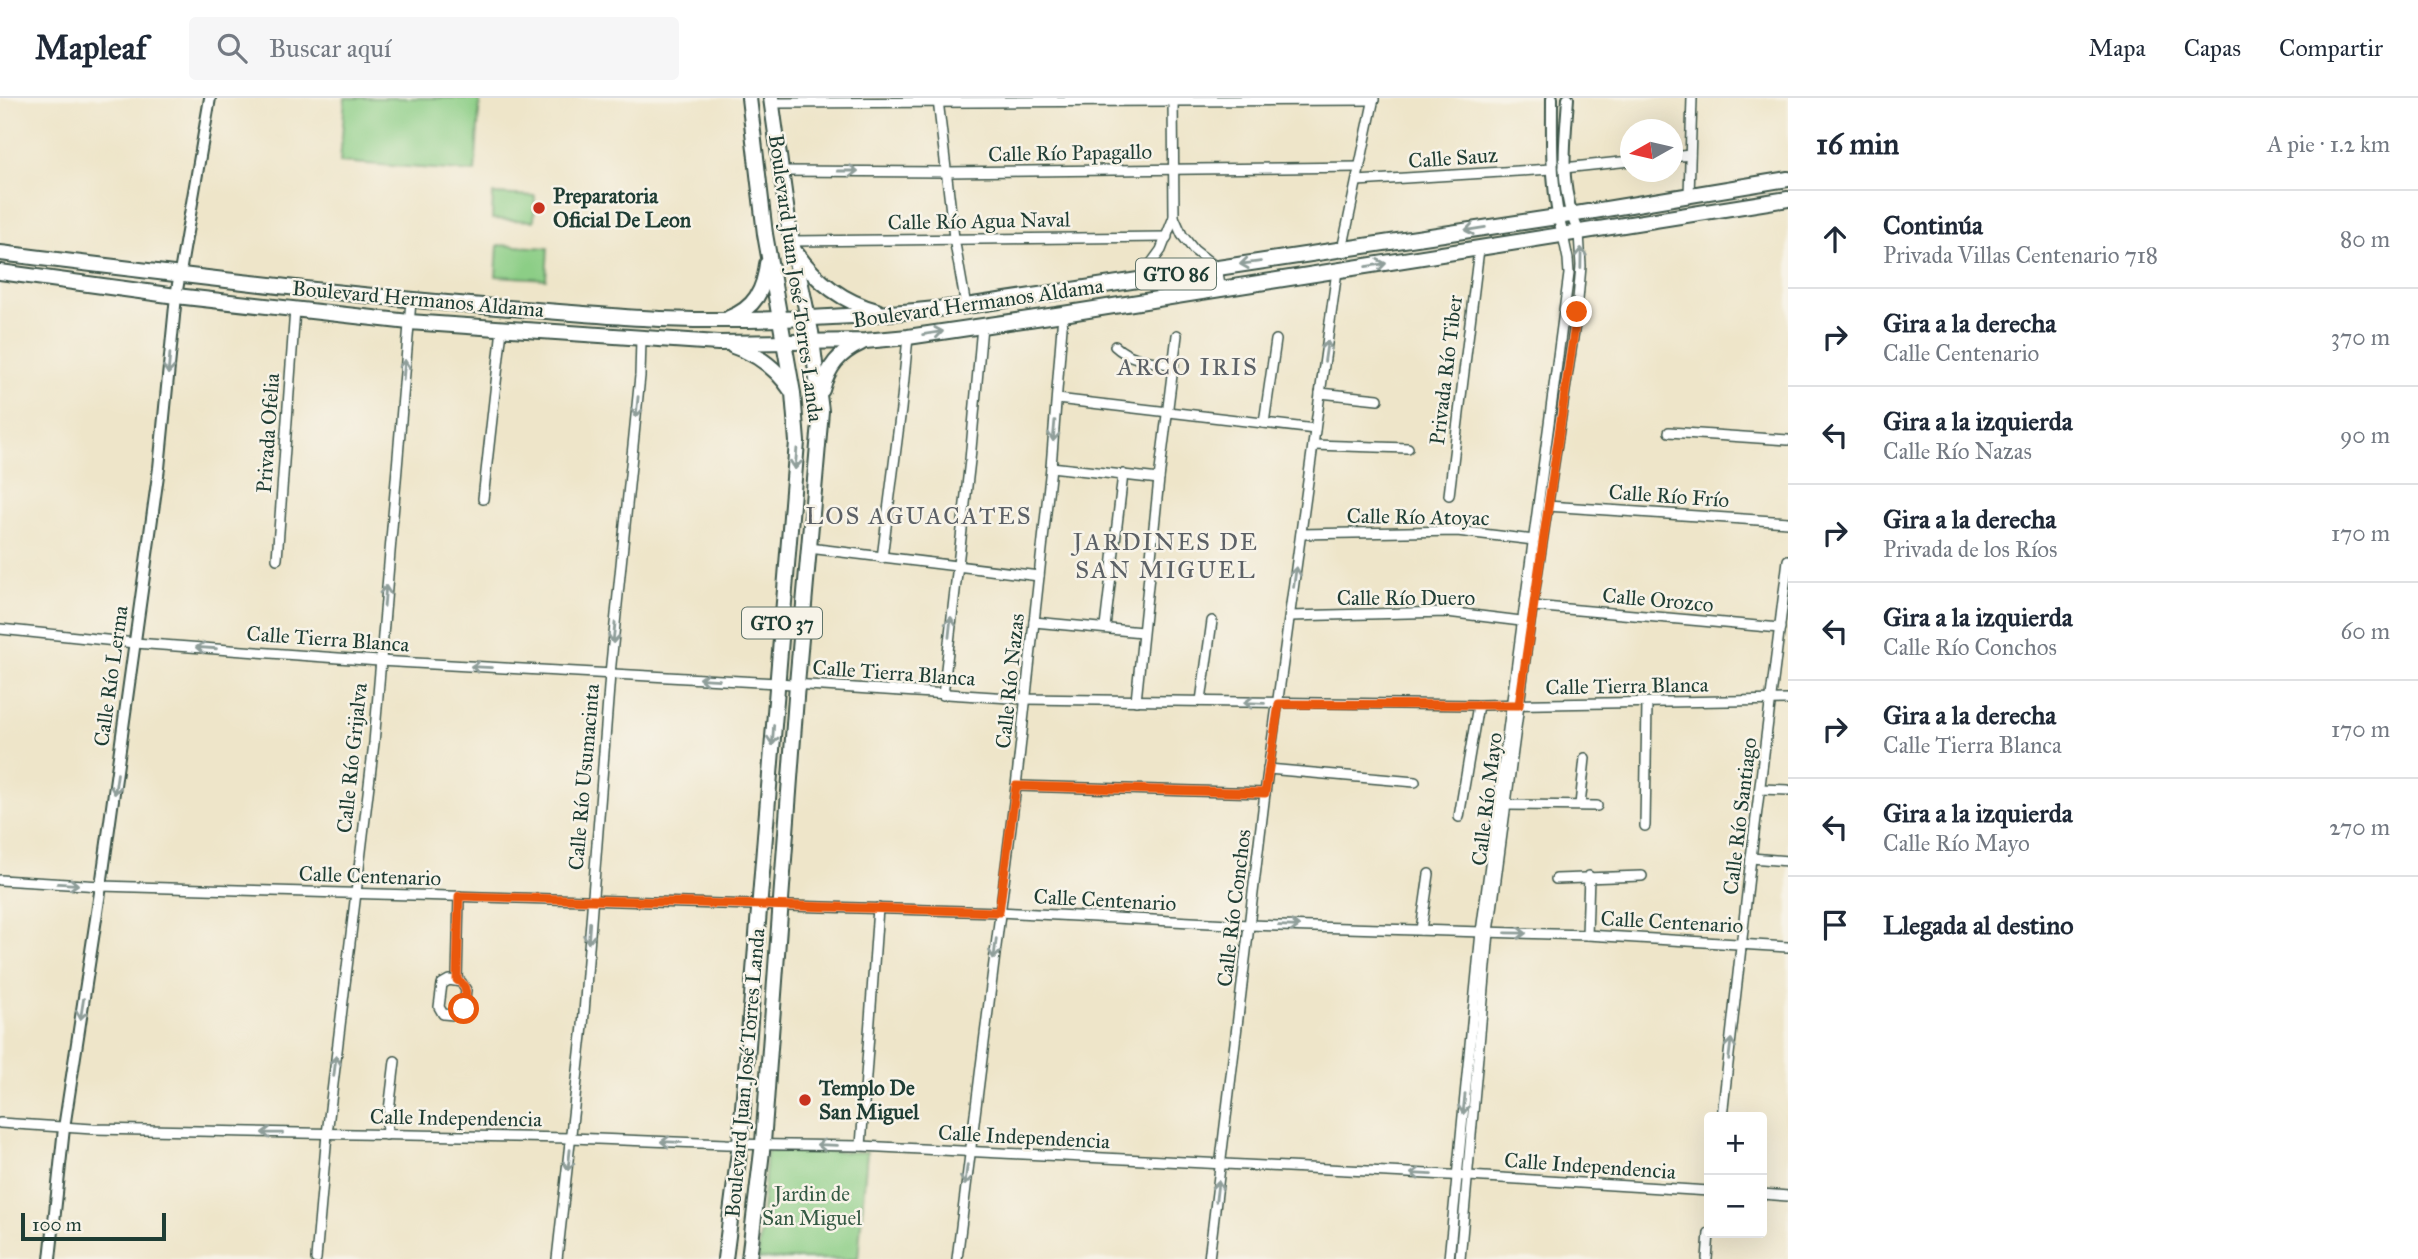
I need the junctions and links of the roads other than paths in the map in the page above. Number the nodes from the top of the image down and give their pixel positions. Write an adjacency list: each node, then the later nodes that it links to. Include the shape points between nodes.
1 (210, 98): 37 (street, Calle Río Lerma)
2 (749, 98): 29 (main road, Boulevard Juan José Torres Landa / GTO 37)
3 (1552, 98): 16 (street, Calle Río Mayo)
4 (1568, 98): 14 (street, Calle Río Mayo)
5 (1692, 98): 10 (street)
6 (1173, 99): 7 (street); 9 (street); 15 (street)
7 (1374, 99): 13 (street)
8 (771, 100): 9 (street); 17 (main road, Boulevard Juan José Torres Landa / GTO 37)
9 (938, 100): 18 (street)
10 (1690, 155): 11 (street); 21 (street)
11 (1683, 156)
12 (1620, 162): 14 (street)
13 (1360, 167): 15 (street, Calle Río Papagallo); 20 (street)
14 (1564, 168): 23 (street, Calle Río Mayo)
15 (1174, 169): 18 (street, Calle Río Papagallo); 24 (street)
16 (1551, 169): 20 (street, Calle Sauz); 23 (street, Calle Río Mayo)
17 (780, 171): 18 (street, Calle Río Papagallo, one-way to 18); 30 (main road, Boulevard Juan José Torres Landa / GTO 37)
18 (946, 172): 28 (street)
19 (1788, 179): 21 (main road, Boulevard Hermanos Aldama / GTO 86)
20 (1357, 181): 32 (street)
21 (1689, 195): 23 (main road, Boulevard Hermanos Aldama / GTO 86)
22 (1788, 199): 25 (main road, Boulevard Hermanos Aldama / GTO 86)
23 (1563, 216): 25 (street, Calle Río Mayo); 26 (street, Calle Río Mayo); 32 (main road, Boulevard Hermanos Aldama / GTO 86, one-way to 32)
24 (1174, 217): 27 (street); 34 (street, via 1182,235)
25 (1578, 233): 26 (main road, Boulevard Hermanos Aldama / GTO 86); 45 (street, Calle Río Mayo, one-way to 25)
26 (1563, 235): 31 (main road, Boulevard Hermanos Aldama / GTO 86); 44 (street, Calle Río Mayo, via 1569,267)
27 (1167, 237): 28 (street, Calle Río Agua Naval); 38 (street)
28 (954, 238): 30 (street, Calle Río Agua Naval); 42 (street)
29 (767, 245): 49 (main road, Boulevard Juan José Torres Landa / GTO 37); 50 (main road, via 760,293 743,311)
30 (793, 246): 46 (main road, via 811,272 833,290 859,305); 48 (main road, Boulevard Juan José Torres Landa / GTO 37)
31 (1479, 249): 35 (main road, Boulevard Hermanos Aldama / GTO 86, one-way to 31); 79 (street, Privada Río Tiber)
32 (1342, 250): 34 (main road, Boulevard Hermanos Aldama / GTO 86, one-way to 34)
33 (0, 253): 37 (main road, Boulevard Hermanos Aldama)
34 (1217, 268): 38 (main road, Boulevard Hermanos Aldama / GTO 86); 39 (street)
35 (1337, 271): 39 (main road, Boulevard Hermanos Aldama / GTO 86); 65 (street, Calle Río Conchos, one-way to 35)
36 (0, 272): 40 (main road, Boulevard Hermanos Aldama)
37 (180, 275): 40 (street, Calle Río Lerma); 41 (main road, Boulevard Hermanos Aldama)
38 (1140, 279): 42 (main road, Boulevard Hermanos Aldama / GTO 86)
39 (1221, 289): 47 (main road, Boulevard Hermanos Aldama / GTO 86)
40 (176, 296): 43 (main road, Boulevard Hermanos Aldama); 101 (street, Calle Río Lerma, one-way to 101)
41 (411, 301): 50 (main road, Boulevard Hermanos Aldama); 51 (street, Calle Río Grijalva)
42 (966, 306): 46 (main road, Boulevard Hermanos Aldama / GTO 86)
43 (295, 309): 51 (main road, Boulevard Hermanos Aldama); 87 (street, Privada Ofelia)
44 (1564, 310): 45 (street); 84 (street, Calle Río Mayo)
45 (1577, 312): 81 (street, Calle Río Mayo)
46 (889, 314): 48 (main road, Boulevard Hermanos Aldama / GTO 86)
47 (1063, 314): 52 (main road, Boulevard Hermanos Aldama / GTO 86); 68 (street, Calle Río Nazas)
48 (809, 318): 49 (main road, Boulevard Hermanos Aldama / GTO 86); 61 (main road, Boulevard Juan José Torres Landa / GTO 37)
49 (780, 319): 50 (main road, Boulevard Hermanos Aldama); 60 (main road, Boulevard Juan José Torres Landa / GTO 37)
50 (721, 320)
51 (409, 322): 53 (main road, Boulevard Hermanos Aldama); 102 (street, Calle Río Grijalva, one-way to 51)
52 (982, 326): 55 (main road, Boulevard Hermanos Aldama / GTO 86, one-way to 52); 89 (street)
53 (502, 328): 56 (main road, Boulevard Hermanos Aldama); 80 (street)
54 (1177, 335): 63 (street)
55 (908, 337): 58 (main road, Boulevard Hermanos Aldama / GTO 86); 86 (street)
56 (641, 339): 59 (main road, Boulevard Hermanos Aldama); 103 (street, Calle Río Usumacinta, one-way to 103)
57 (1276, 340): 70 (street)
58 (865, 341): 61 (main road, Boulevard Hermanos Aldama / GTO 86); 66 (main road, via 834,362)
59 (718, 343): 60 (main road, Boulevard Hermanos Aldama); 64 (main road, via 762,359)
60 (785, 343): 61 (main road, Boulevard Hermanos Aldama / GTO 86); 64 (main road, Boulevard Juan José Torres Landa / GTO 37)
61 (813, 343): 66 (main road, Boulevard Juan José Torres Landa / GTO 37)
62 (1115, 346): 63 (street, via 1133,358)
63 (1174, 365): 69 (street)
64 (793, 393): 104 (main road, Boulevard Juan José Torres Landa / GTO 37, one-way to 104, via 797,442)
65 (1320, 393): 67 (street); 71 (street, Calle Río Conchos)
66 (821, 396): 85 (main road, Boulevard Juan José Torres Landa / GTO 37)
67 (1378, 398)
68 (1057, 399): 69 (street); 76 (street, Calle Río Nazas, one-way to 76)
69 (1169, 410): 70 (street); 78 (street)
70 (1264, 422): 71 (street)
71 (1315, 429): 74 (street, Calle Río Conchos)
72 (1669, 432): 73 (street)
73 (1788, 440)
74 (1313, 445): 75 (street); 83 (street, Calle Río Conchos)
75 (1408, 448)
76 (1051, 467): 77 (street); 90 (street, Calle Río Nazas)
77 (1123, 474): 78 (street); 97 (street)
78 (1159, 479): 100 (street)
79 (1449, 495)
80 (483, 499)
81 (1548, 506): 82 (street, Calle Río Frío); 91 (street, Calle Río Mayo)
82 (1788, 522)
83 (1301, 534): 84 (street, Calle Río Atoyac, via 1457,531); 93 (street, Calle Río Conchos, one-way to 83)
84 (1534, 540): 95 (street, Calle Río Mayo)
85 (809, 548): 86 (street); 105 (main road, Boulevard Juan José Torres Landa / GTO 37)
86 (882, 558): 89 (street)
87 (277, 559)
88 (1788, 560): 92 (street, Calle Río Santiago)
89 (956, 565): 90 (street); 106 (street, one-way to 89)
90 (1039, 576): 96 (street, Calle Río Nazas)
91 (1533, 606): 98 (street, Calle Orozco); 115 (street, Calle Río Mayo)
92 (1785, 609): 98 (street, Calle Río Santiago)
93 (1290, 616): 95 (street, Calle Río Duero, via 1447,612); 112 (street, Calle Río Conchos)
94 (1212, 621): 111 (street)
95 (1521, 621): 115 (street, Calle Río Mayo)
96 (1034, 622): 97 (street); 107 (street, Calle Río Nazas)
97 (1105, 627): 100 (street)
98 (1780, 628): 108 (street, Calle Río Santiago)
99 (0, 629): 101 (street, Calle Tierra Blanca)
100 (1142, 632): 110 (street)
101 (135, 643): 102 (street, Calle Tierra Blanca, one-way to 101); 135 (street, Calle Río Lerma, one-way to 135)
102 (379, 661): 103 (street, Calle Tierra Blanca, one-way to 102); 136 (street, Calle Río Grijalva)
103 (610, 674): 104 (street, Calle Tierra Blanca, one-way to 103); 138 (street, Calle Río Usumacinta)
104 (777, 683): 105 (street, Calle Tierra Blanca); 139 (main road, Boulevard Juan José Torres Landa / GTO 37, one-way to 139)
105 (797, 684): 106 (street, Calle Tierra Blanca); 140 (main road, Boulevard Juan José Torres Landa / GTO 37)
106 (943, 695): 107 (street, Calle Tierra Blanca)
107 (1025, 699): 110 (street, Calle Tierra Blanca); 119 (street, Calle Río Nazas)
108 (1772, 700): 109 (street, Calle Tierra Blanca); 113 (street, Calle Tierra Blanca); 120 (street, Calle Río Santiago)
109 (1788, 700)
110 (1136, 701): 111 (street, Calle Tierra Blanca)
111 (1201, 701): 112 (street, Calle Tierra Blanca, one-way to 111)
112 (1279, 704): 114 (street, Calle Tierra Blanca); 117 (street, Calle Río Conchos)
113 (1647, 704): 115 (street, Calle Tierra Blanca); 127 (street)
114 (1478, 705): 115 (street, Calle Tierra Blanca); 126 (street)
115 (1514, 705): 123 (street, Calle Río Mayo); 145 (street, Calle Río Mayo)
116 (1585, 758): 124 (street)
117 (1268, 769): 118 (street); 122 (street, Calle Río Conchos)
118 (1415, 782)
119 (1016, 786): 122 (street); 142 (street, Calle Río Nazas)
120 (1759, 789): 121 (street); 128 (street, Calle Río Santiago)
121 (1788, 790)
122 (1265, 793): 143 (street, Calle Río Conchos)
123 (1506, 804): 124 (street); 145 (street, Calle Río Mayo)
124 (1580, 806): 125 (street)
125 (1597, 806)
126 (1459, 817)
127 (1645, 826)
128 (1751, 858): 129 (street); 147 (street, Calle Río Santiago)
129 (1788, 861)
130 (1429, 874): 144 (street)
131 (1589, 876): 132 (street); 133 (street); 146 (street)
132 (1642, 876)
133 (1556, 879)
134 (0, 880): 135 (street, Calle Centenario, one-way to 135)
135 (101, 886): 136 (street, Calle Centenario); 153 (street, Calle Río Lerma, one-way to 153)
136 (356, 893): 137 (street, Calle Centenario); 154 (street, Calle Río Grijalva, one-way to 136)
137 (459, 896): 138 (street, Calle Centenario); 149 (street)
138 (592, 900): 139 (street, Calle Centenario); 156 (street, Calle Río Usumacinta, one-way to 156)
139 (760, 904): 140 (street, Calle Centenario); 158 (main road, Boulevard Juan José Torres Landa / GTO 37)
140 (780, 905): 141 (street, Calle Centenario); 157 (main road, Boulevard Juan José Torres Landa / GTO 37)
141 (878, 908): 142 (street, Calle Centenario); 159 (street)
142 (999, 912): 143 (street, Calle Centenario); 160 (street, Calle Río Nazas, one-way to 160)
143 (1249, 925): 144 (street, Calle Centenario, one-way to 144); 161 (street, Calle Río Conchos)
144 (1421, 930): 145 (street, Calle Centenario)
145 (1485, 932): 146 (street, Calle Centenario, one-way to 146); 162 (street, Calle Río Mayo, one-way to 162); 163 (street, Calle Río Mayo)
146 (1587, 935): 147 (street, Calle Centenario)
147 (1742, 944): 148 (street, Calle Centenario); 151 (street, Calle Río Santiago, one-way to 147)
148 (1788, 947)
149 (457, 980)
150 (395, 1061): 155 (street)
151 (1723, 1112)
152 (0, 1123): 153 (street, Calle Independencia)
153 (64, 1128): 154 (street, Calle Independencia, one-way to 153); 168 (street, Calle Río Lerma)
154 (327, 1134): 155 (street, Calle Independencia); 169 (street, Calle Río Grijalva)
155 (386, 1135): 156 (street, Calle Independencia)
156 (571, 1138): 158 (street, Calle Independencia, one-way to 156); 170 (street, Calle Río Usumacinta, one-way to 170)
157 (763, 1143): 158 (street, Calle Independencia); 159 (street, Calle Independencia, one-way to 157); 172 (main road, Boulevard Juan José Torres Landa / GTO 37)
158 (740, 1144): 171 (main road, Boulevard Juan José Torres Landa / GTO 37)
159 (861, 1146): 160 (street, Calle Independencia)
160 (969, 1151): 161 (street, Calle Independencia); 173 (street, Calle Río Nazas, one-way to 173)
161 (1220, 1164): 162 (street, Calle Independencia, one-way to 161); 174 (street, Calle Río Conchos, one-way to 161)
162 (1457, 1175): 163 (street, Calle Independencia); 175 (street, Calle Río Mayo)
163 (1468, 1176): 164 (street, Calle Independencia); 176 (street, Calle Río Mayo)
164 (1704, 1191)
165 (1767, 1194): 166 (street)
166 (1788, 1196)
167 (1709, 1238): 177 (street)
168 (50, 1259)
169 (316, 1259)
170 (557, 1259)
171 (725, 1259)
172 (749, 1259)
173 (957, 1259)
174 (1209, 1259)
175 (1448, 1259)
176 (1460, 1259)
177 (1707, 1259)

